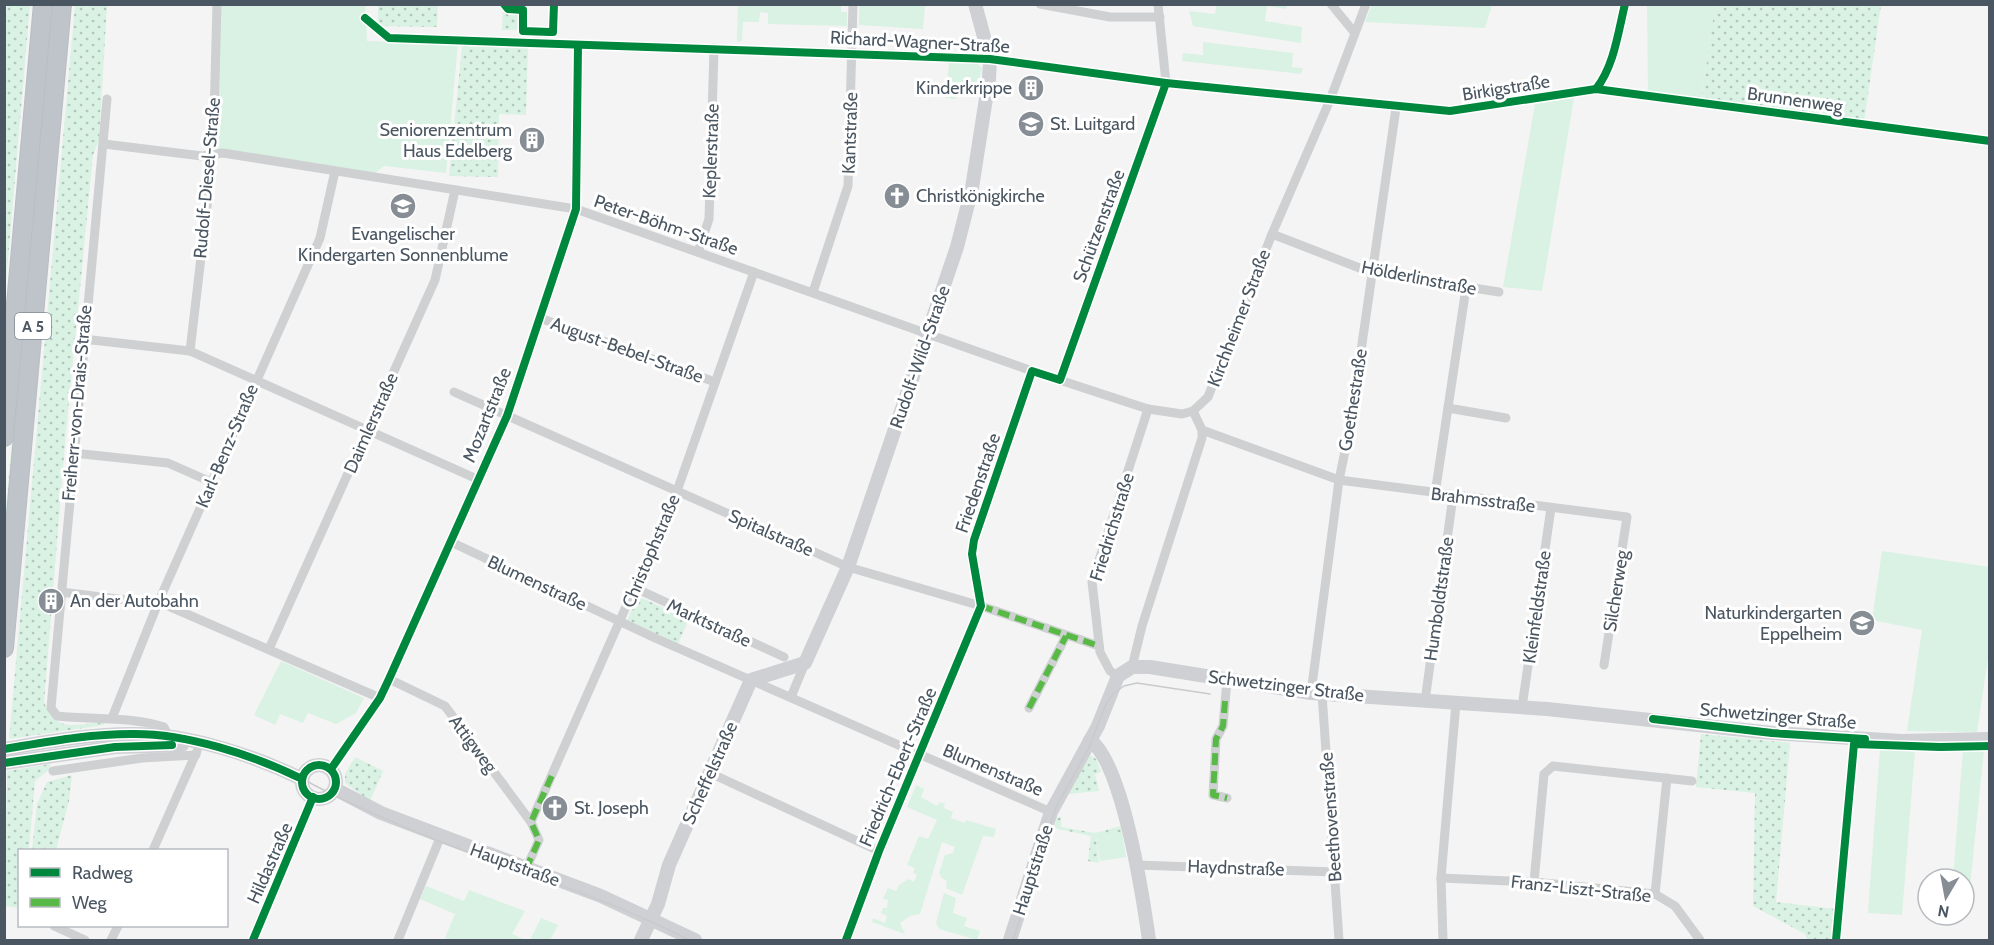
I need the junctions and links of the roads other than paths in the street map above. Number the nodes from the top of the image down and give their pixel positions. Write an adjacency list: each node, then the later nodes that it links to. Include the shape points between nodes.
1 (43, 4): 52 (highway, A 5)
2 (62, 4): 71 (highway, A 5)
3 (853, 4): 16 (street, Kantstraße)
4 (975, 4): 17 (street, Rudolf-Wild-Straße)
5 (1040, 4): 11 (street, via 1110,17)
6 (1158, 4): 11 (street, Schützenstraße)
7 (1331, 4): 12 (street)
8 (1366, 4): 12 (street, Kirchheimer Straße)
9 (1625, 4): 19 (street, via 1614,51)
10 (217, 8): 25 (street, Rudolf-Diesel-Straße)
11 (1160, 17): 18 (street, Schützenstraße)
12 (1354, 32): 21 (street, Kirchheimer Straße)
13 (461, 41): 14 (street, Richard-Wagner-Straße)
14 (578, 45): 15 (street, Richard-Wagner-Straße); 28 (street, Mozartstraße)
15 (714, 48): 16 (street, Richard-Wagner-Straße); 30 (street, Keplerstraße, via 709,219)
16 (853, 52): 17 (street, Richard-Wagner-Straße); 34 (street, Kantstraße, via 848,186)
17 (990, 59): 18 (street, Richard-Wagner-Straße); 37 (street, Rudolf-Wild-Straße, via 965,221)
18 (1166, 83): 21 (street, Richard-Wagner-Straße); 42 (street, Schützenstraße)
19 (1596, 89): 22 (street, Birkigstraße, via 1469,110); 23 (street, Brunnenweg)
20 (107, 99): 24 (street, Freiherr-von-Drais-Straße)
21 (1330, 100): 22 (street, Birkigstraße); 29 (street, Kirchheimer Straße)
22 (1396, 108): 32 (street, Goethestraße)
23 (1989, 141)
24 (104, 144): 25 (street, Peter-Böhm-Straße); 38 (street, Freiherr-von-Drais-Straße)
25 (213, 155): 26 (street, Peter-Böhm-Straße, via 223,153); 39 (street, Rudolf-Diesel-Straße)
26 (335, 171): 27 (street, Peter-Böhm-Straße); 41 (street, Karl-Benz-Straße, via 320,238)
27 (455, 190): 28 (street, Peter-Böhm-Straße); 50 (street, Daimlerstraße, via 435,279)
28 (576, 209): 30 (street, Peter-Böhm-Straße); 36 (street, Mozartstraße)
29 (1272, 234): 32 (street, Hölderlinstraße); 47 (street, Kirchheimer Straße, via 1208,397)
30 (698, 252): 31 (street, Peter-Böhm-Straße)
31 (754, 272): 34 (street, Peter-Böhm-Straße); 43 (street, Christophstraße)
32 (1370, 272): 33 (street, Hölderlinstraße); 55 (street, Goethestraße)
33 (1466, 288): 35 (street, Hölderlinstraße); 45 (street)
34 (813, 292): 37 (street, Peter-Böhm-Straße)
35 (1499, 292)
36 (540, 318): 43 (street, August-Bebel-Straße); 48 (street, Mozartstraße)
37 (928, 333): 40 (street, Peter-Böhm-Straße); 63 (street, Rudolf-Wild-Straße)
38 (83, 339): 39 (street); 53 (street, Freiherr-von-Drais-Straße)
39 (190, 351): 41 (street)
40 (1032, 371): 42 (street, Peter-Böhm-Straße); 67 (street, Friedenstraße, via 974,540 972,554)
41 (255, 380): 50 (street); 56 (street, Karl-Benz-Straße)
42 (1060, 380): 46 (street, Peter-Böhm-Straße)
43 (714, 382): 57 (street, Christophstraße)
44 (454, 392): 48 (street, Spitalstraße)
45 (1448, 408): 49 (street); 58 (street)
46 (1148, 409): 47 (street, Peter-Böhm-Straße, via 1172,415); 70 (street, Friedrichstraße, via 1092,582)
47 (1193, 411): 51 (street)
48 (507, 416): 54 (street, Mozartstraße); 57 (street, Spitalstraße)
49 (1506, 418)
50 (367, 430): 54 (street); 72 (street, Daimlerstraße)
51 (1202, 430): 55 (street); 76 (street, via 1142,626)
52 (4, 437)
53 (73, 453): 56 (street, via 168,463); 65 (street, Freiherr-von-Drais-Straße)
54 (477, 479): 62 (street, Mozartstraße)
55 (1340, 480): 58 (street, Brahmsstraße); 80 (street, Goethestraße)
56 (211, 482): 66 (street, Karl-Benz-Straße)
57 (677, 491): 63 (street, Spitalstraße); 64 (street, Christophstraße)
58 (1435, 494): 59 (street, Brahmsstraße)
59 (1453, 496): 60 (street, Brahmsstraße); 83 (street, Humboldtstraße)
60 (1551, 508): 61 (street, Brahmsstraße); 85 (street, Kleinfeldstraße)
61 (1627, 517): 75 (street, Silcherweg)
62 (451, 542): 68 (street, Blumenstraße); 77 (street, Mozartstraße)
63 (848, 567): 67 (street, Spitalstraße); 74 (street, Rudolf-Wild-Straße)
64 (635, 588): 68 (street, Christophstraße); 73 (street, Marktstraße)
65 (61, 592): 66 (street); 87 (street, Freiherr-von-Drais-Straße, via 51,708 57,717)
66 (158, 603): 72 (street); 87 (street, Karl-Benz-Straße)
67 (981, 606): 69 (street, Spitalstraße); 93 (street, Friedrich-Ebert-Straße)
68 (621, 622): 78 (street, Blumenstraße); 104 (street, Christophstraße)
69 (1066, 636): 70 (street, Spitalstraße); 86 (street)
70 (1099, 646): 76 (street, Friedrichstraße, via 1104,663)
71 (4, 648)
72 (269, 649): 82 (street)
73 (784, 657)
74 (805, 663): 78 (street); 81 (street, Rudolf-Wild-Straße)
75 (1604, 665)
76 (1124, 672): 79 (street, Schwetzinger Straße, via 1150,667); 90 (street, Hauptstraße)
77 (389, 679): 82 (street, Mozartstraße); 104 (street, Attigweg, via 444,706)
78 (751, 680): 81 (street, Blumenstraße); 96 (street, Scheffelstraße)
79 (1227, 680): 80 (street, Schwetzinger Straße); 102 (street, via 1223,726 1216,739 1213,795)
80 (1317, 693): 83 (street, Schwetzinger Straße); 110 (street, Beethovenstraße)
81 (791, 697): 93 (street, Blumenstraße)
82 (380, 698): 94 (street, Mozartstraße)
83 (1425, 700): 84 (street, Schwetzinger Straße)
84 (1456, 703): 85 (street, Schwetzinger Straße); 111 (street)
85 (1522, 707): 89 (street, Schwetzinger Straße, via 1855,739)
86 (1029, 708)
87 (112, 718): 88 (street, via 156,725 164,728)
88 (168, 736): 91 (street); 92 (street, via 97,735)
89 (1989, 739)
90 (1090, 740): 103 (street, Hauptstraße); 108 (street, via 1108,765)
91 (197, 749): 92 (street, via 115,747); 95 (street); 98 (street, via 248,756); 106 (street)
92 (11, 755)
93 (921, 755): 103 (street, Blumenstraße); 107 (street, Friedrich-Ebert-Straße)
94 (331, 769): 98 (street, via 314,766 306,770); 100 (street, via 336,778)
95 (53, 771)
96 (710, 773): 107 (street); 114 (street, Scheffelstraße, via 669,865)
97 (1667, 778): 99 (street); 112 (street, via 1553,766 1547,770); 113 (street)
98 (302, 779): 101 (street, via 303,787)
99 (1692, 781)
100 (335, 789): 101 (street, via 326,797); 105 (street, Hauptstraße)
101 (313, 797): 117 (street, Hildastraße)
102 (1227, 798)
103 (1051, 812): 122 (street, Hauptstraße)
104 (531, 822): 109 (street, Attigweg, via 539,840)
105 (440, 838): 109 (street, Hauptstraße); 118 (street)
106 (153, 849)
107 (879, 851): 121 (street, Friedrich-Ebert-Straße)
108 (1137, 865): 110 (street, Haydnstraße); 123 (street)
109 (526, 869): 114 (street, Hauptstraße)
110 (1335, 872): 124 (street, Beethovenstraße)
111 (1441, 878): 112 (street, Franz-Liszt-Straße); 125 (street)
112 (1534, 882): 113 (street, Franz-Liszt-Straße)
113 (1655, 894): 126 (street, Franz-Liszt-Straße, via 1675,906)
114 (652, 919): 119 (street, Scheffelstraße); 120 (street, Hauptstraße)
115 (56, 927): 116 (street)
116 (85, 940)
117 (253, 940)
118 (398, 940)
119 (641, 940)
120 (695, 940)
121 (846, 940)
122 (1010, 940)
123 (1149, 940)
124 (1339, 940)
125 (1443, 940)
126 (1700, 940)

